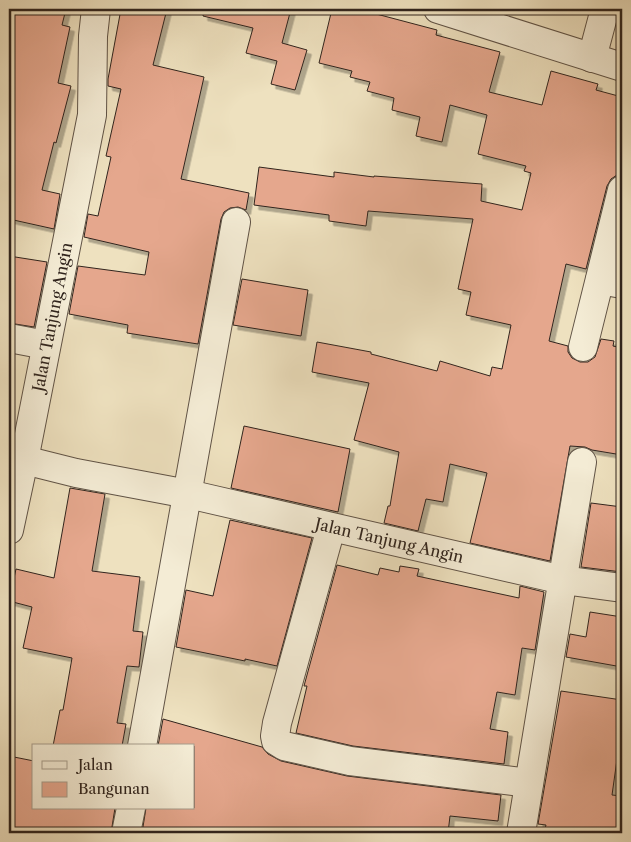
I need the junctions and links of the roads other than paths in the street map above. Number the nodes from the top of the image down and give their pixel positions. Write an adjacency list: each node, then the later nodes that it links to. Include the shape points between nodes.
1 (96, 9): 10 (street, Jalan Tanjung Angin, via 92,115)
2 (438, 9): 4 (street)
3 (605, 9): 4 (street)
4 (592, 58): 5 (street)
5 (622, 67)
6 (622, 190): 8 (street)
7 (236, 222): 14 (street)
8 (611, 282): 11 (street)
9 (9, 338): 10 (street)
10 (46, 345): 12 (street, Jalan Tanjung Angin)
11 (583, 347)
12 (24, 460): 14 (street, Jalan Tanjung Angin); 16 (street)
13 (582, 462): 17 (street)
14 (188, 494): 15 (street, Jalan Tanjung Angin); 19 (street)
15 (331, 528): 17 (street, Jalan Tanjung Angin); 20 (street, via 277,723 276,741 284,746 350,761)
16 (9, 530)
17 (562, 580): 18 (street, Jalan Tanjung Angin); 20 (street)
18 (622, 588)
19 (142, 744)
20 (529, 783): 23 (street)
21 (130, 810): 22 (street)
22 (126, 833)
23 (521, 833)

